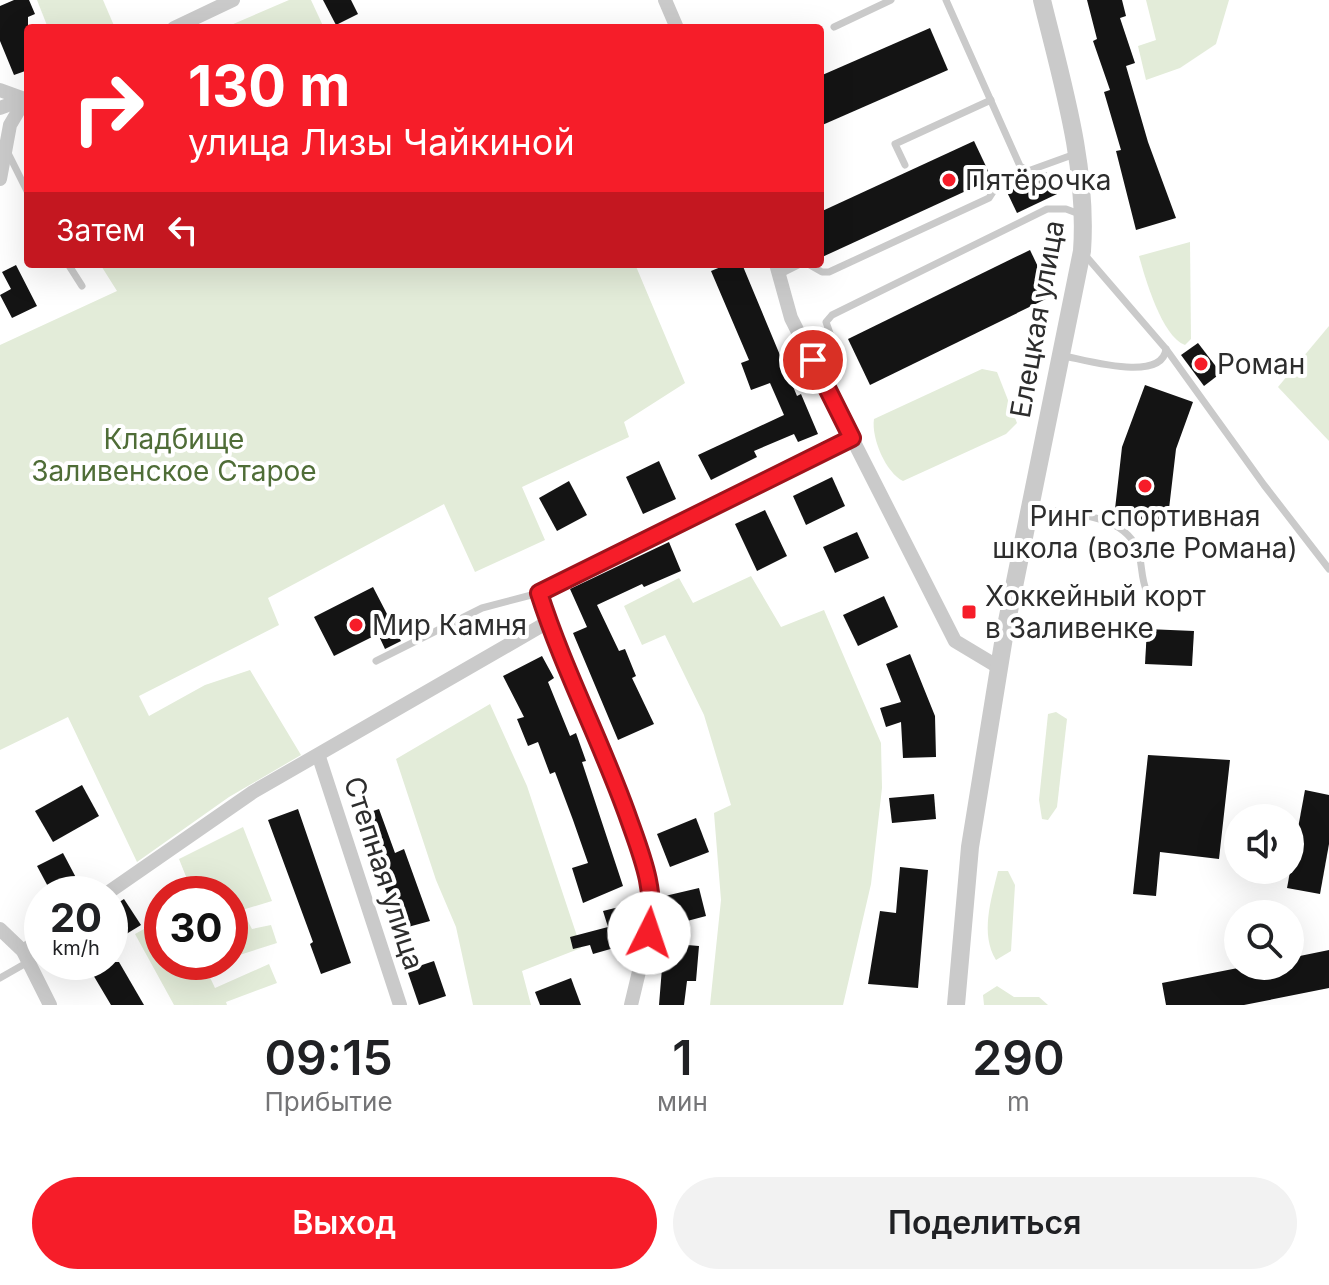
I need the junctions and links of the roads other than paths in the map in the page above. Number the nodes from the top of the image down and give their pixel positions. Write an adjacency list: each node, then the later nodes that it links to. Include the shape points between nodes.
1 (233, 0): 6 (street)
2 (665, 0): 7 (street)
3 (891, 0): 8 (lane)
4 (946, 0): 12 (lane)
5 (1042, 0): 16 (street, Елецкая улица)
6 (182, 24)
7 (675, 24)
8 (834, 27)
9 (0, 90): 10 (street)
10 (24, 97)
11 (24, 98): 14 (street)
12 (991, 100): 17 (lane, via 895,144); 18 (lane)
13 (24, 102): 15 (street)
14 (0, 108)
15 (2, 141): 19 (street); 20 (lane)
16 (1077, 153): 18 (lane); 21 (street, Елецкая улица)
17 (905, 165)
18 (1023, 169): 24 (lane, via 1000,181 989,198 829,272)
19 (0, 179)
20 (24, 185)
21 (1084, 216): 22 (street, Елецкая улица); 29 (lane, via 1047,209 832,315 826,322 831,349)
22 (1082, 251): 27 (lane); 28 (street, Елецкая улица)
23 (71, 268): 26 (lane)
24 (815, 268)
25 (778, 269): 29 (street, via 791,318)
26 (82, 286)
27 (1166, 349): 28 (lane, via 1159,362 1140,368); 32 (lane)
28 (1061, 355): 31 (street, Елецкая улица)
29 (813, 360): 30 (street)
30 (852, 438): 33 (street); 37 (street, via 955,641)
31 (1031, 507): 34 (lane, via 1107,521 1119,528 1136,547 1144,585); 37 (street, Елецкая улица)
32 (1329, 569)
33 (539, 593): 35 (street); 36 (lane, via 482,608)
34 (1153, 594)
35 (548, 622): 38 (street); 47 (street, via 605,751 652,891 653,913)
36 (376, 661)
37 (1000, 668): 48 (street, Елецкая улица, via 970,847)
38 (319, 757): 39 (street, via 253,792); 46 (street, Степная улица)
39 (128, 879)
40 (0, 929): 41 (street)
41 (24, 955)
42 (24, 957): 43 (lane)
43 (0, 978)
44 (37, 980): 45 (street)
45 (50, 1005)
46 (400, 1005)
47 (631, 1005)
48 (956, 1005)

